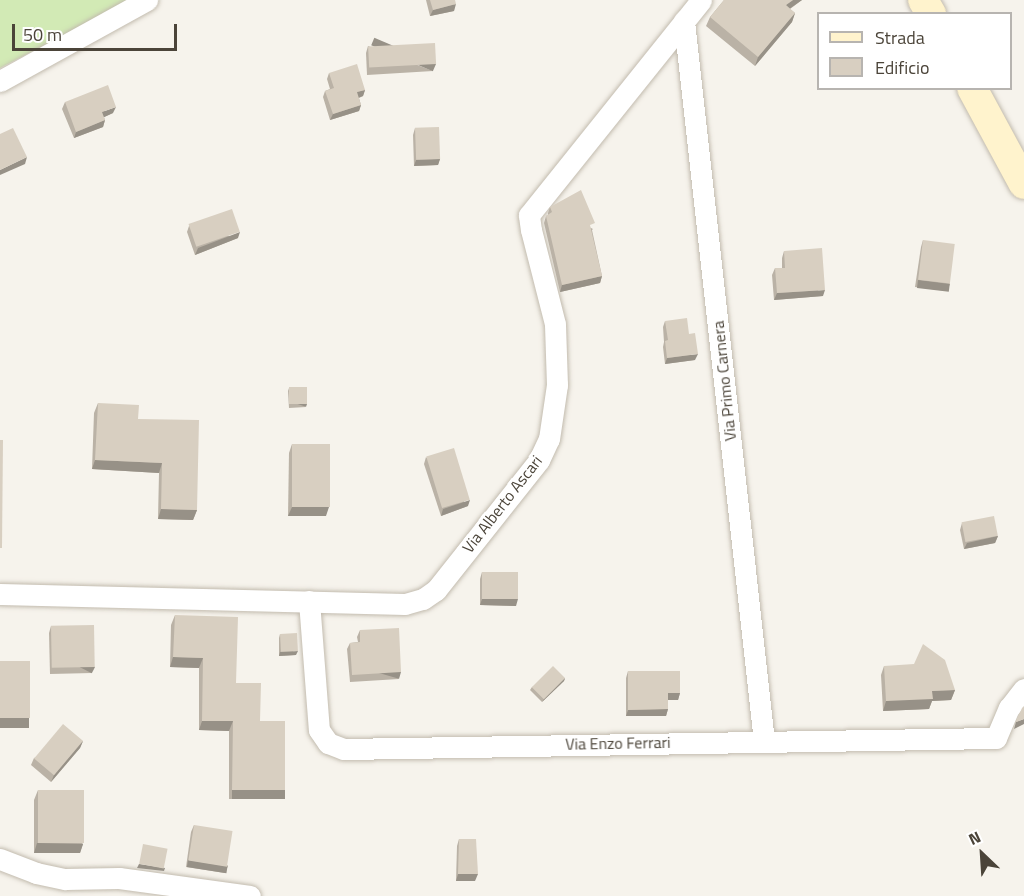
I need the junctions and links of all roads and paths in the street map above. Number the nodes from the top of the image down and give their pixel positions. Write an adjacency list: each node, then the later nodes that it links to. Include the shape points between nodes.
1 (147, 0): 4 (street)
2 (701, 0): 3 (street, Via Alberto Ascari)
3 (684, 21): 8 (street, Via Alberto Ascari, via 530,215 555,334 557,385 549,439 539,460 436,590 423,599 405,604); 10 (street, Via Primo Carnera)
4 (0, 81)
5 (973, 90): 6 (main road)
6 (1024, 184)
7 (0, 594): 8 (street, Via Alberto Ascari)
8 (309, 601): 10 (street, Via Enzo Ferrari, via 319,730 328,742 344,749)
9 (1024, 689): 10 (street, Via Enzo Ferrari, via 1009,708 996,738)
10 (764, 741)
11 (0, 859): 12 (street, via 65,879 119,878)
12 (250, 896)

